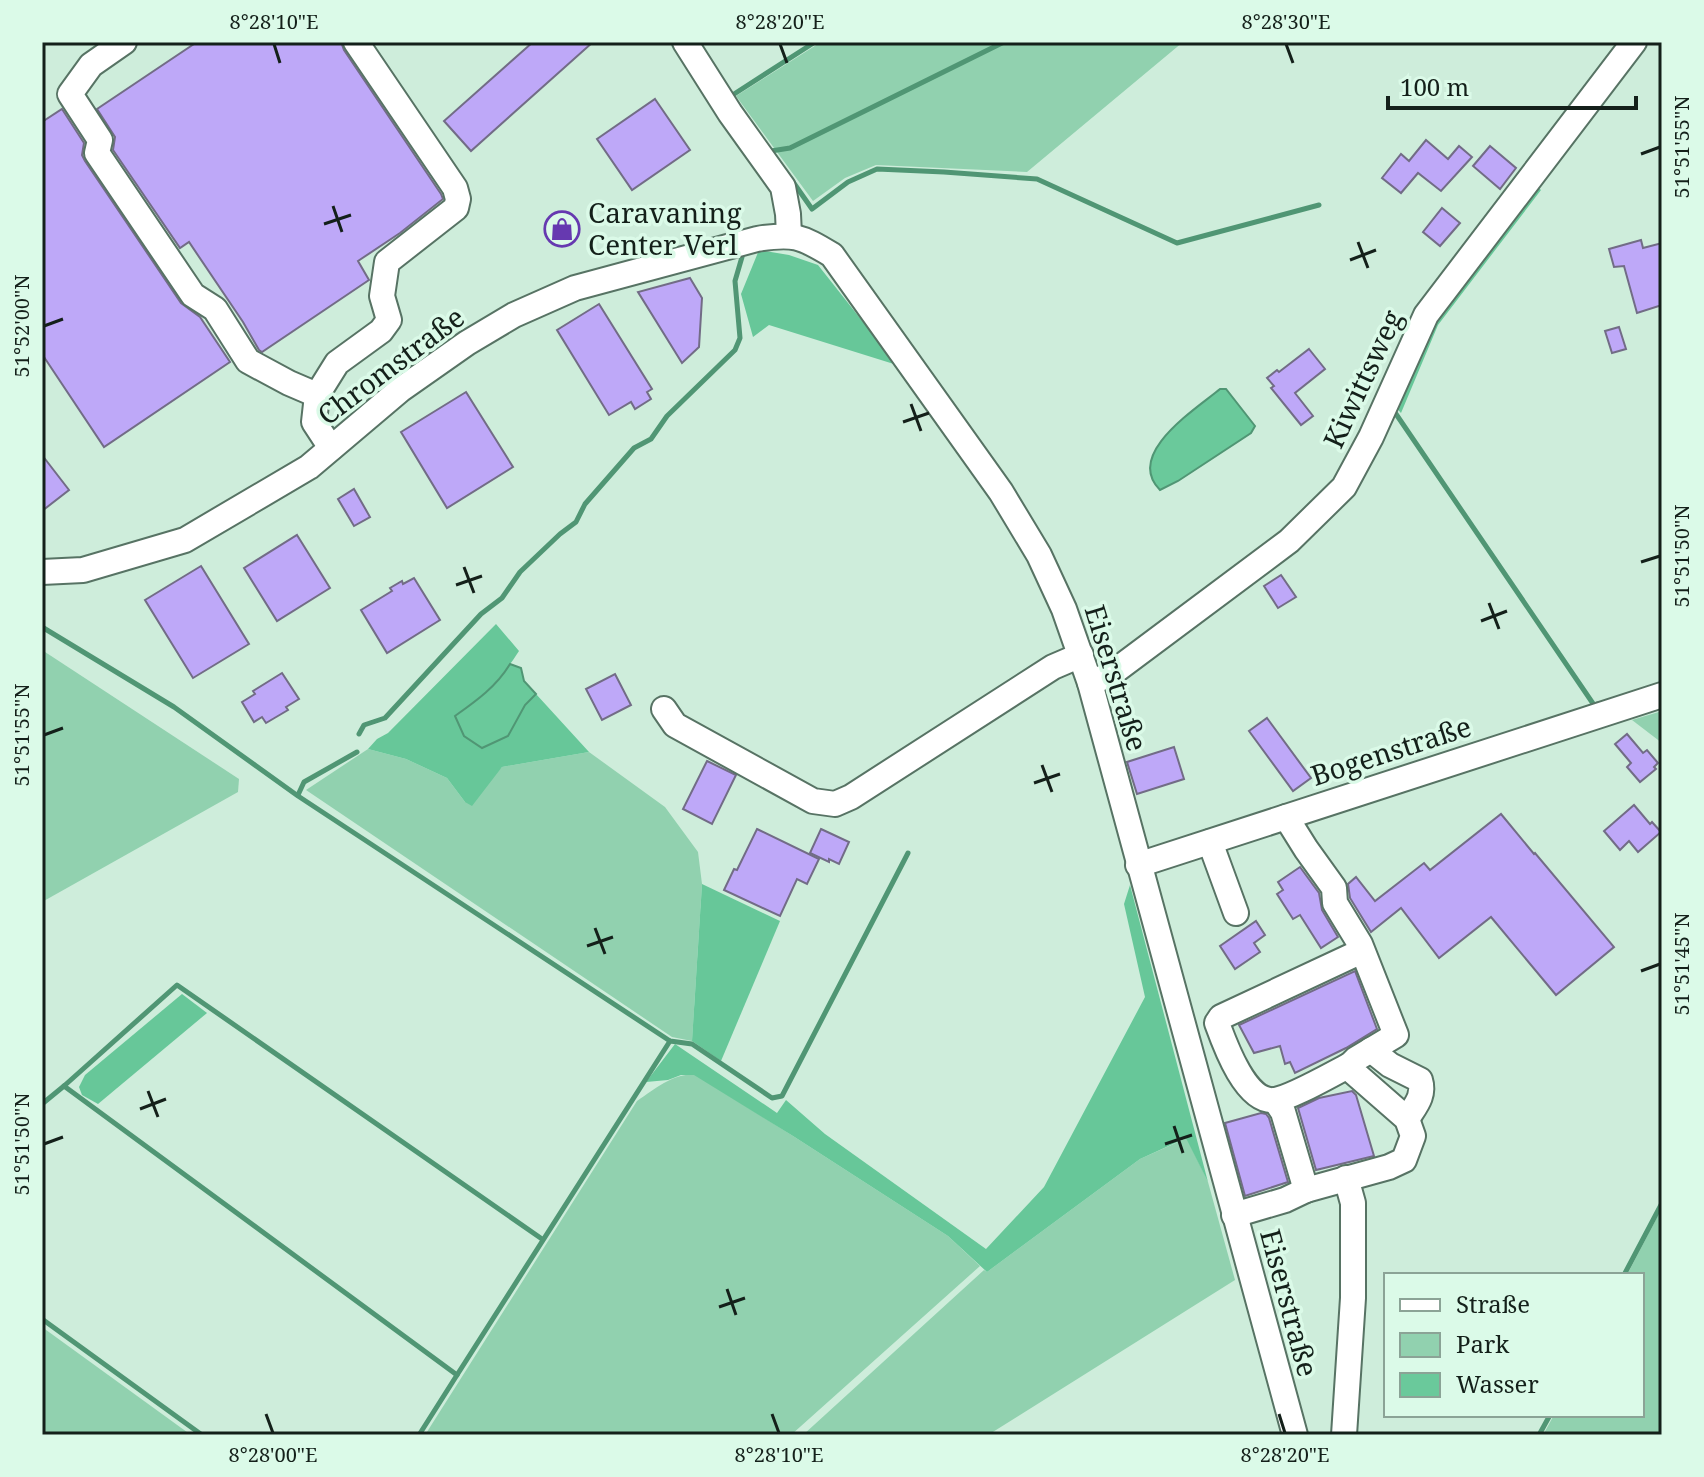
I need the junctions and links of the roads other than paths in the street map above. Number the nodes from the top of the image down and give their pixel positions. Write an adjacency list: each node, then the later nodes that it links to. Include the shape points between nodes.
1 (124, 42): 6 (street, via 91,65 70,94 100,140 97,153 193,295 215,309 248,361)
2 (356, 42): 6 (street, via 458,199 456,208 387,262 382,296 389,320 337,363)
3 (685, 42): 5 (street, via 783,187)
4 (1634, 42): 10 (street, Kiwittsweg, via 1426,315 1344,487 1289,541 1111,674)
5 (789, 235): 7 (street, Chromstraße, via 575,288 514,315 400,390); 9 (street, Eiserstraße, via 832,255 1001,492 1039,555)
6 (317, 395): 7 (street, via 314,422)
7 (331, 448): 8 (street, Chromstraße, via 309,467 185,540 83,570)
8 (42, 572)
9 (1081, 655): 10 (street, Eiserstraße); 12 (street, via 1053,667 835,804 813,801 675,725)
10 (1090, 683): 15 (street, Eiserstraße)
11 (1662, 695): 13 (street, Bogenstraße)
12 (664, 709)
13 (1286, 817): 14 (street, Bogenstraße); 17 (street, via 1334,888 1335,903)
14 (1210, 842): 15 (street, Bogenstraße); 16 (street)
15 (1138, 865): 24 (street, Eiserstraße)
16 (1236, 913)
17 (1362, 951): 18 (street, via 1396,1035); 20 (street, via 1217,1023 1244,1081 1255,1094)
18 (1371, 1050): 19 (street); 21 (street, via 1420,1080 1421,1097)
19 (1350, 1065): 20 (street); 21 (street)
20 (1275, 1100): 23 (street)
21 (1407, 1119): 22 (street, via 1413,1136 1404,1160)
22 (1346, 1178): 23 (street); 26 (street, via 1353,1203 1353,1270)
23 (1306, 1190): 24 (street)
24 (1234, 1215): 25 (street, Eiserstraße)
25 (1295, 1435)
26 (1344, 1435)

